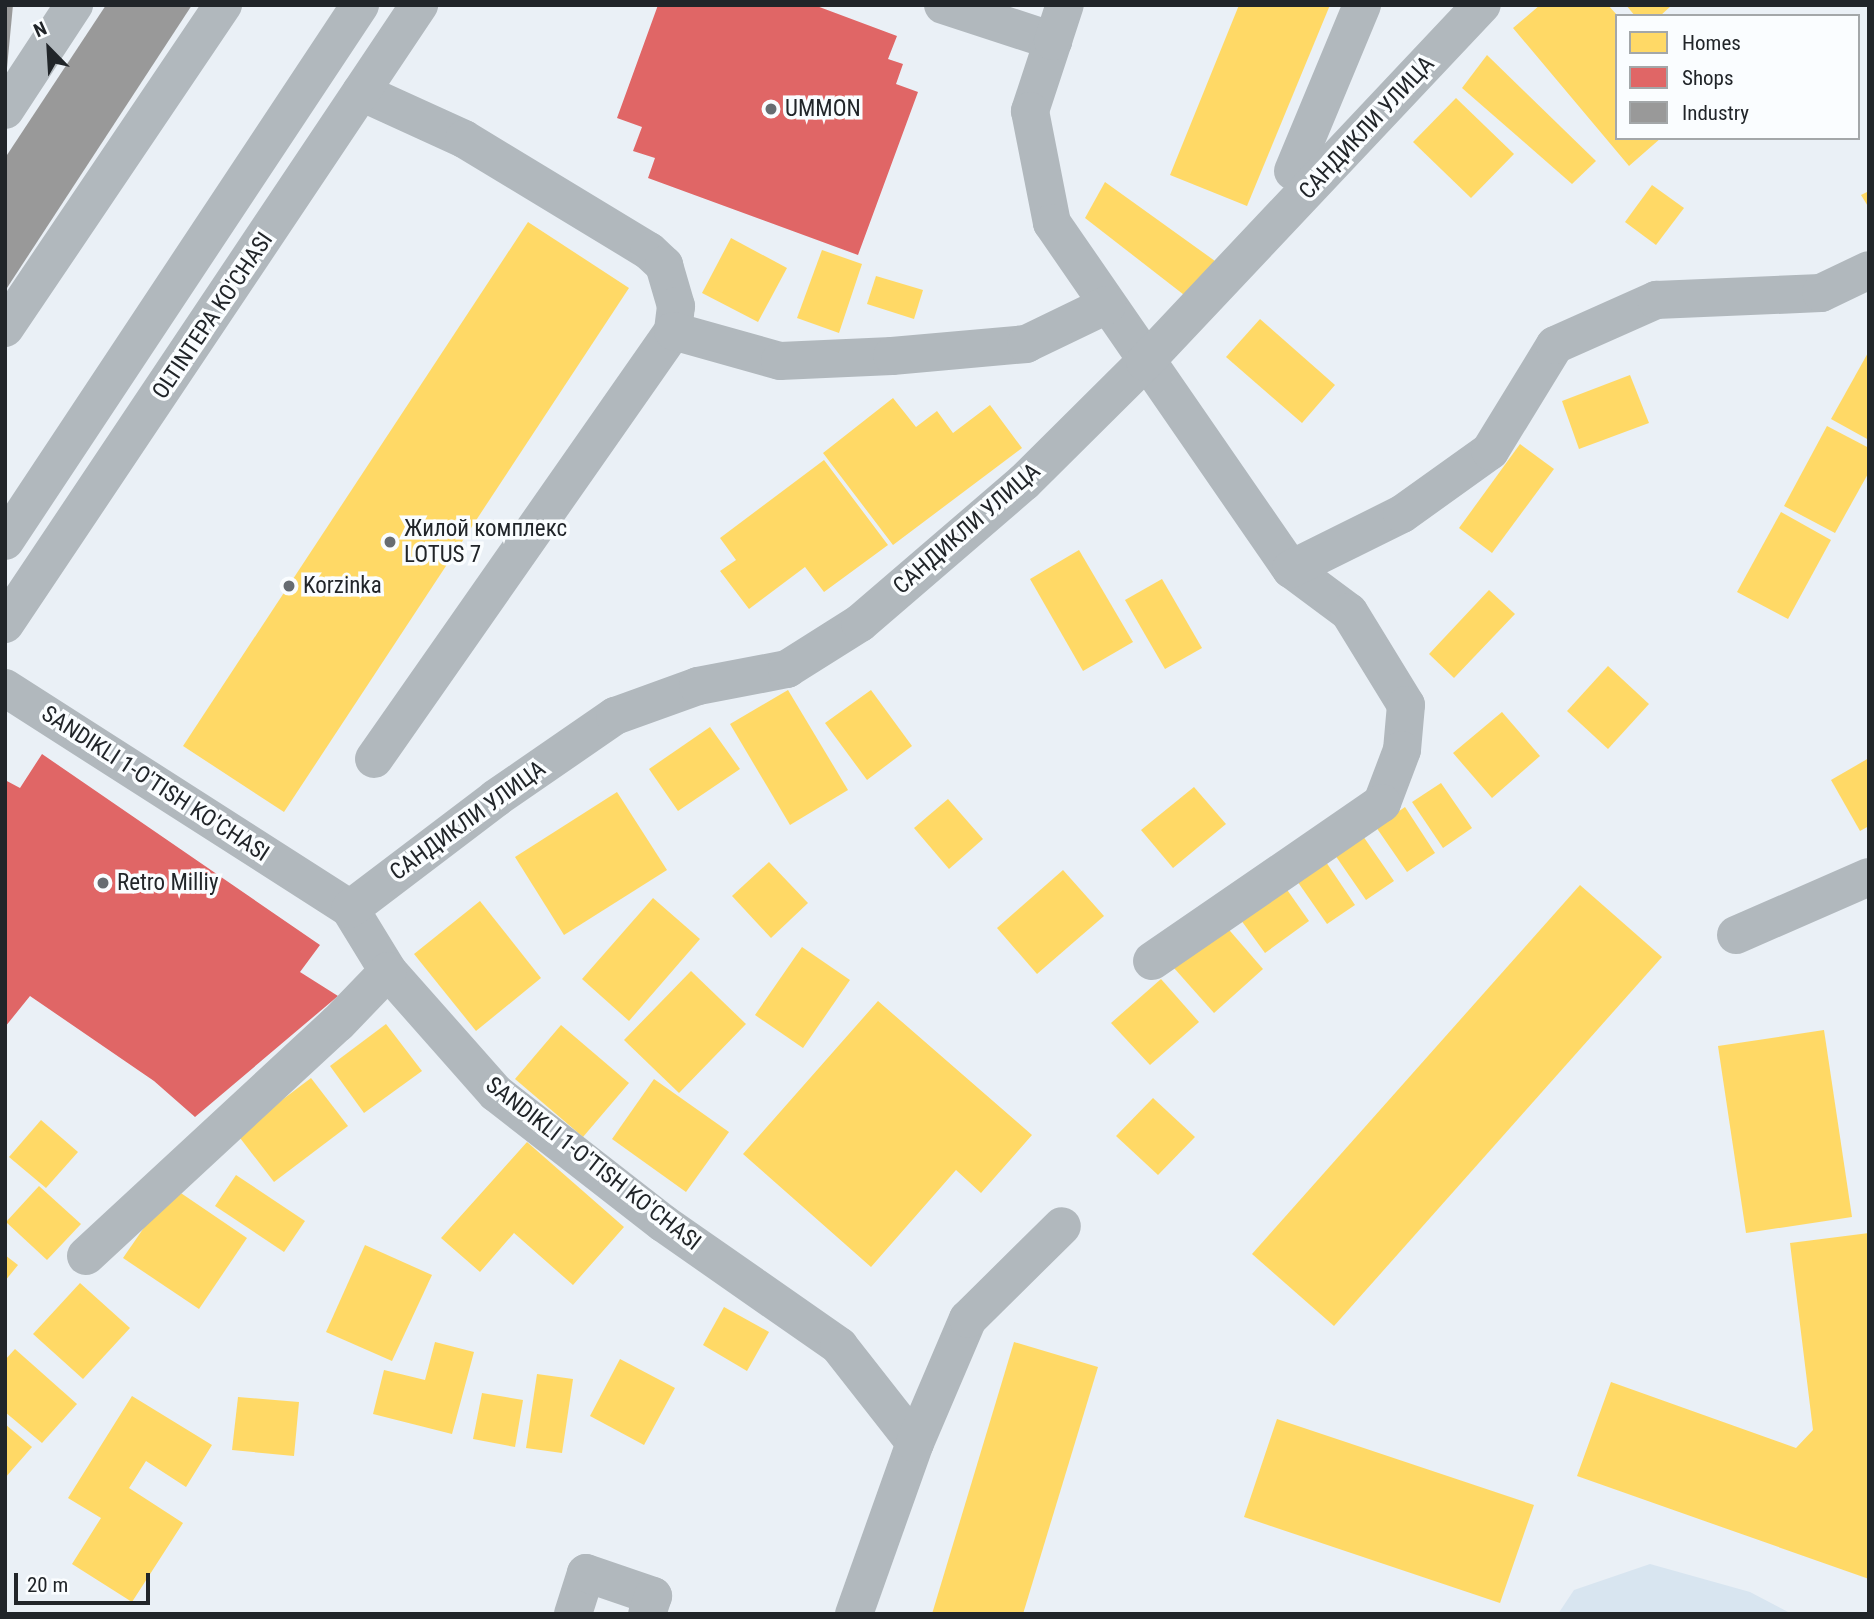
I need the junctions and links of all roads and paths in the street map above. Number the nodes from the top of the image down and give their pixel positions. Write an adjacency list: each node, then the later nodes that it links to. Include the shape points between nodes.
1 (74, 5): 11 (street)
2 (223, 5): 15 (street)
3 (360, 5): 18 (street)
4 (943, 5): 9 (street)
5 (1065, 5): 9 (street)
6 (1362, 5): 12 (street)
7 (1482, 5): 17 (street, САНДИКЛИ УЛИЦА)
8 (413, 7): 10 (street, OLTINTEPA KO'CHASI)
9 (1053, 41): 14 (street, via 1030,111 1052,223)
10 (361, 92): 16 (street, via 464,139 649,251 664,265 673,285 677,306); 20 (street, OLTINTEPA KO'CHASI)
11 (5, 110)
12 (1293, 171)
13 (1869, 270): 19 (street, via 1821,293 1656,300 1555,345 1490,451 1402,514)
14 (1107, 305): 16 (street, via 1026,344 892,356 780,361); 17 (street)
15 (5, 328)
16 (673, 331): 22 (street)
17 (1145, 362): 19 (street); 24 (street, САНДИКЛИ УЛИЦА, via 1024,482 860,623 787,669 698,686 615,716 496,798)
18 (5, 541)
19 (1290, 569): 26 (street, via 1349,612 1406,705 1402,750 1382,803)
20 (5, 624)
21 (5, 688): 24 (street, SANDIKLI 1-O'TISH KO'CHASI)
22 (374, 759)
23 (1869, 877): 25 (street)
24 (350, 909): 27 (street, SANDIKLI 1-O'TISH KO'CHASI)
25 (1735, 935)
26 (1152, 961)
27 (387, 971): 29 (street, via 338,1023); 30 (street, SANDIKLI 1-O'TISH KO'CHASI, via 496,1093 663,1223 839,1346)
28 (1062, 1226): 30 (street, via 968,1319)
29 (86, 1256)
30 (915, 1443): 33 (street)
31 (573, 1614): 32 (street, via 586,1573 653,1596)
32 (647, 1614)
33 (854, 1614)

